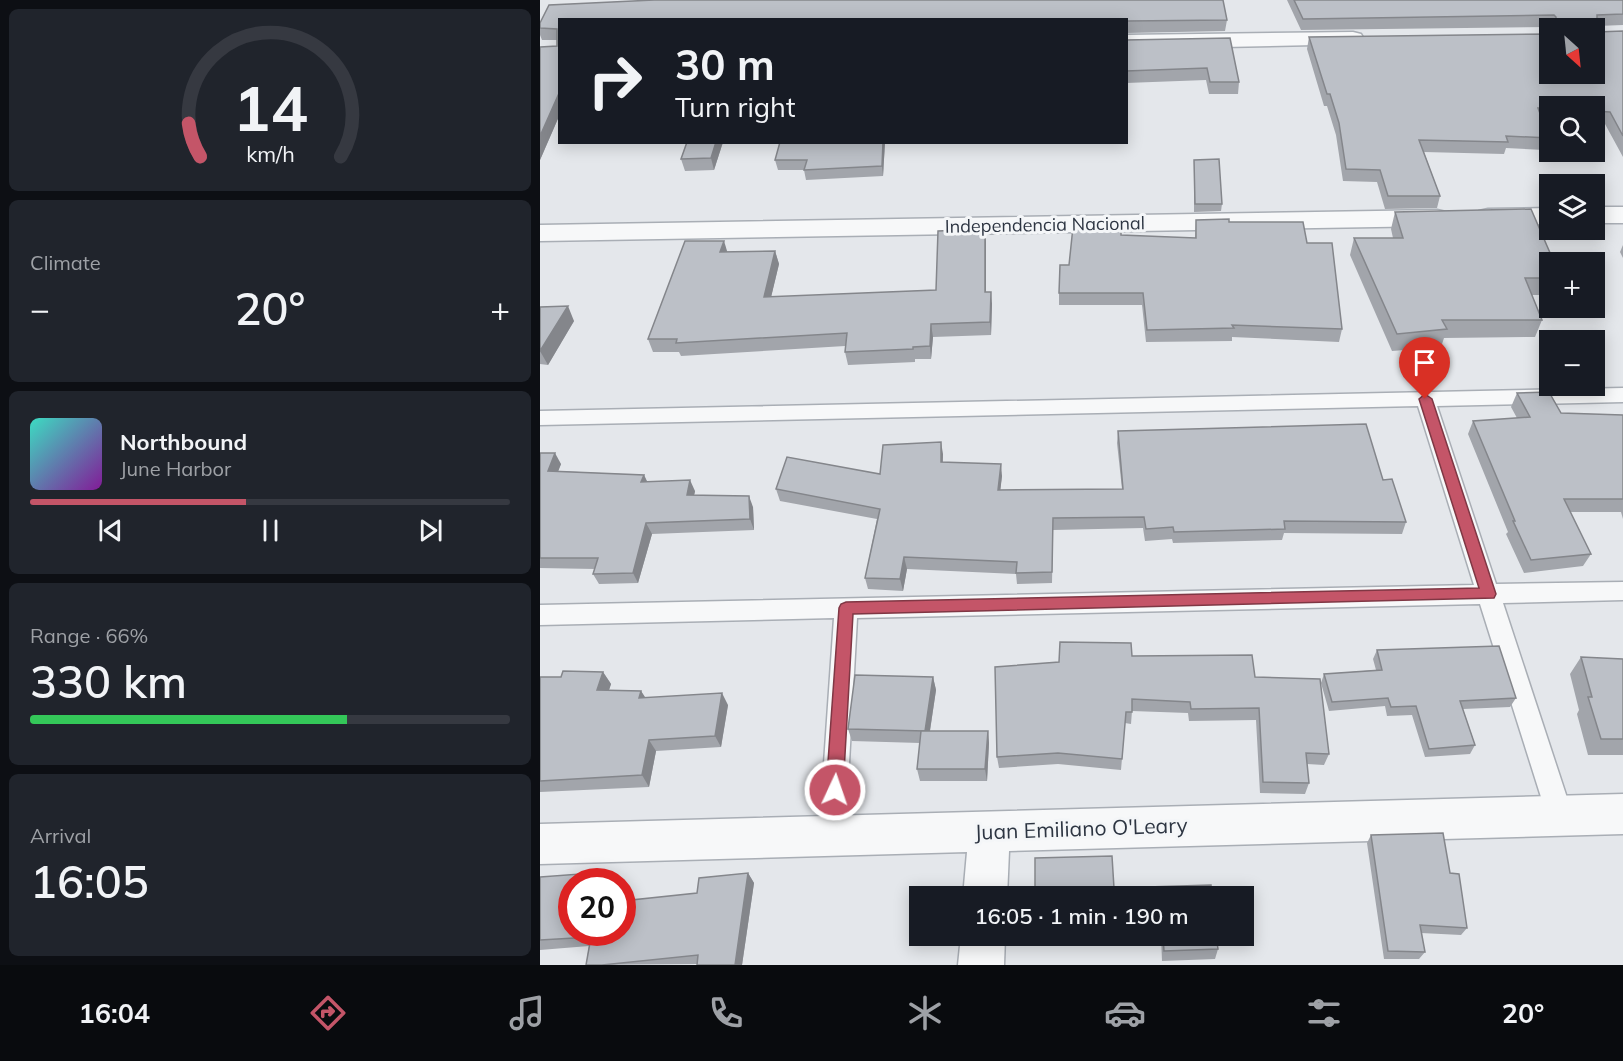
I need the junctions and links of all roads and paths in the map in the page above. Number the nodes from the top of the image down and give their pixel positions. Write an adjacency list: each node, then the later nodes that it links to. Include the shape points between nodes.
1 (1373, 39): 2 (street)
2 (1128, 42)
3 (1605, 215): 4 (street)
4 (1623, 215)
5 (1539, 216): 6 (street, Independencia Nacional)
6 (540, 233)
7 (1623, 394): 8 (lane)
8 (1425, 399): 9 (lane); 11 (lane)
9 (540, 418)
10 (1623, 591): 11 (lane)
11 (1488, 594): 12 (lane); 15 (lane)
12 (846, 608): 13 (lane); 17 (lane)
13 (540, 615)
14 (1623, 814): 15 (street, Juan Emiliano O'Leary)
15 (1560, 816): 16 (street, Juan Emiliano O'Leary)
16 (989, 832): 17 (street, Juan Emiliano O'Leary); 19 (street)
17 (832, 836): 18 (street, Juan Emiliano O'Leary)
18 (540, 844)
19 (986, 886)
20 (982, 946): 21 (street)
21 (981, 965)

